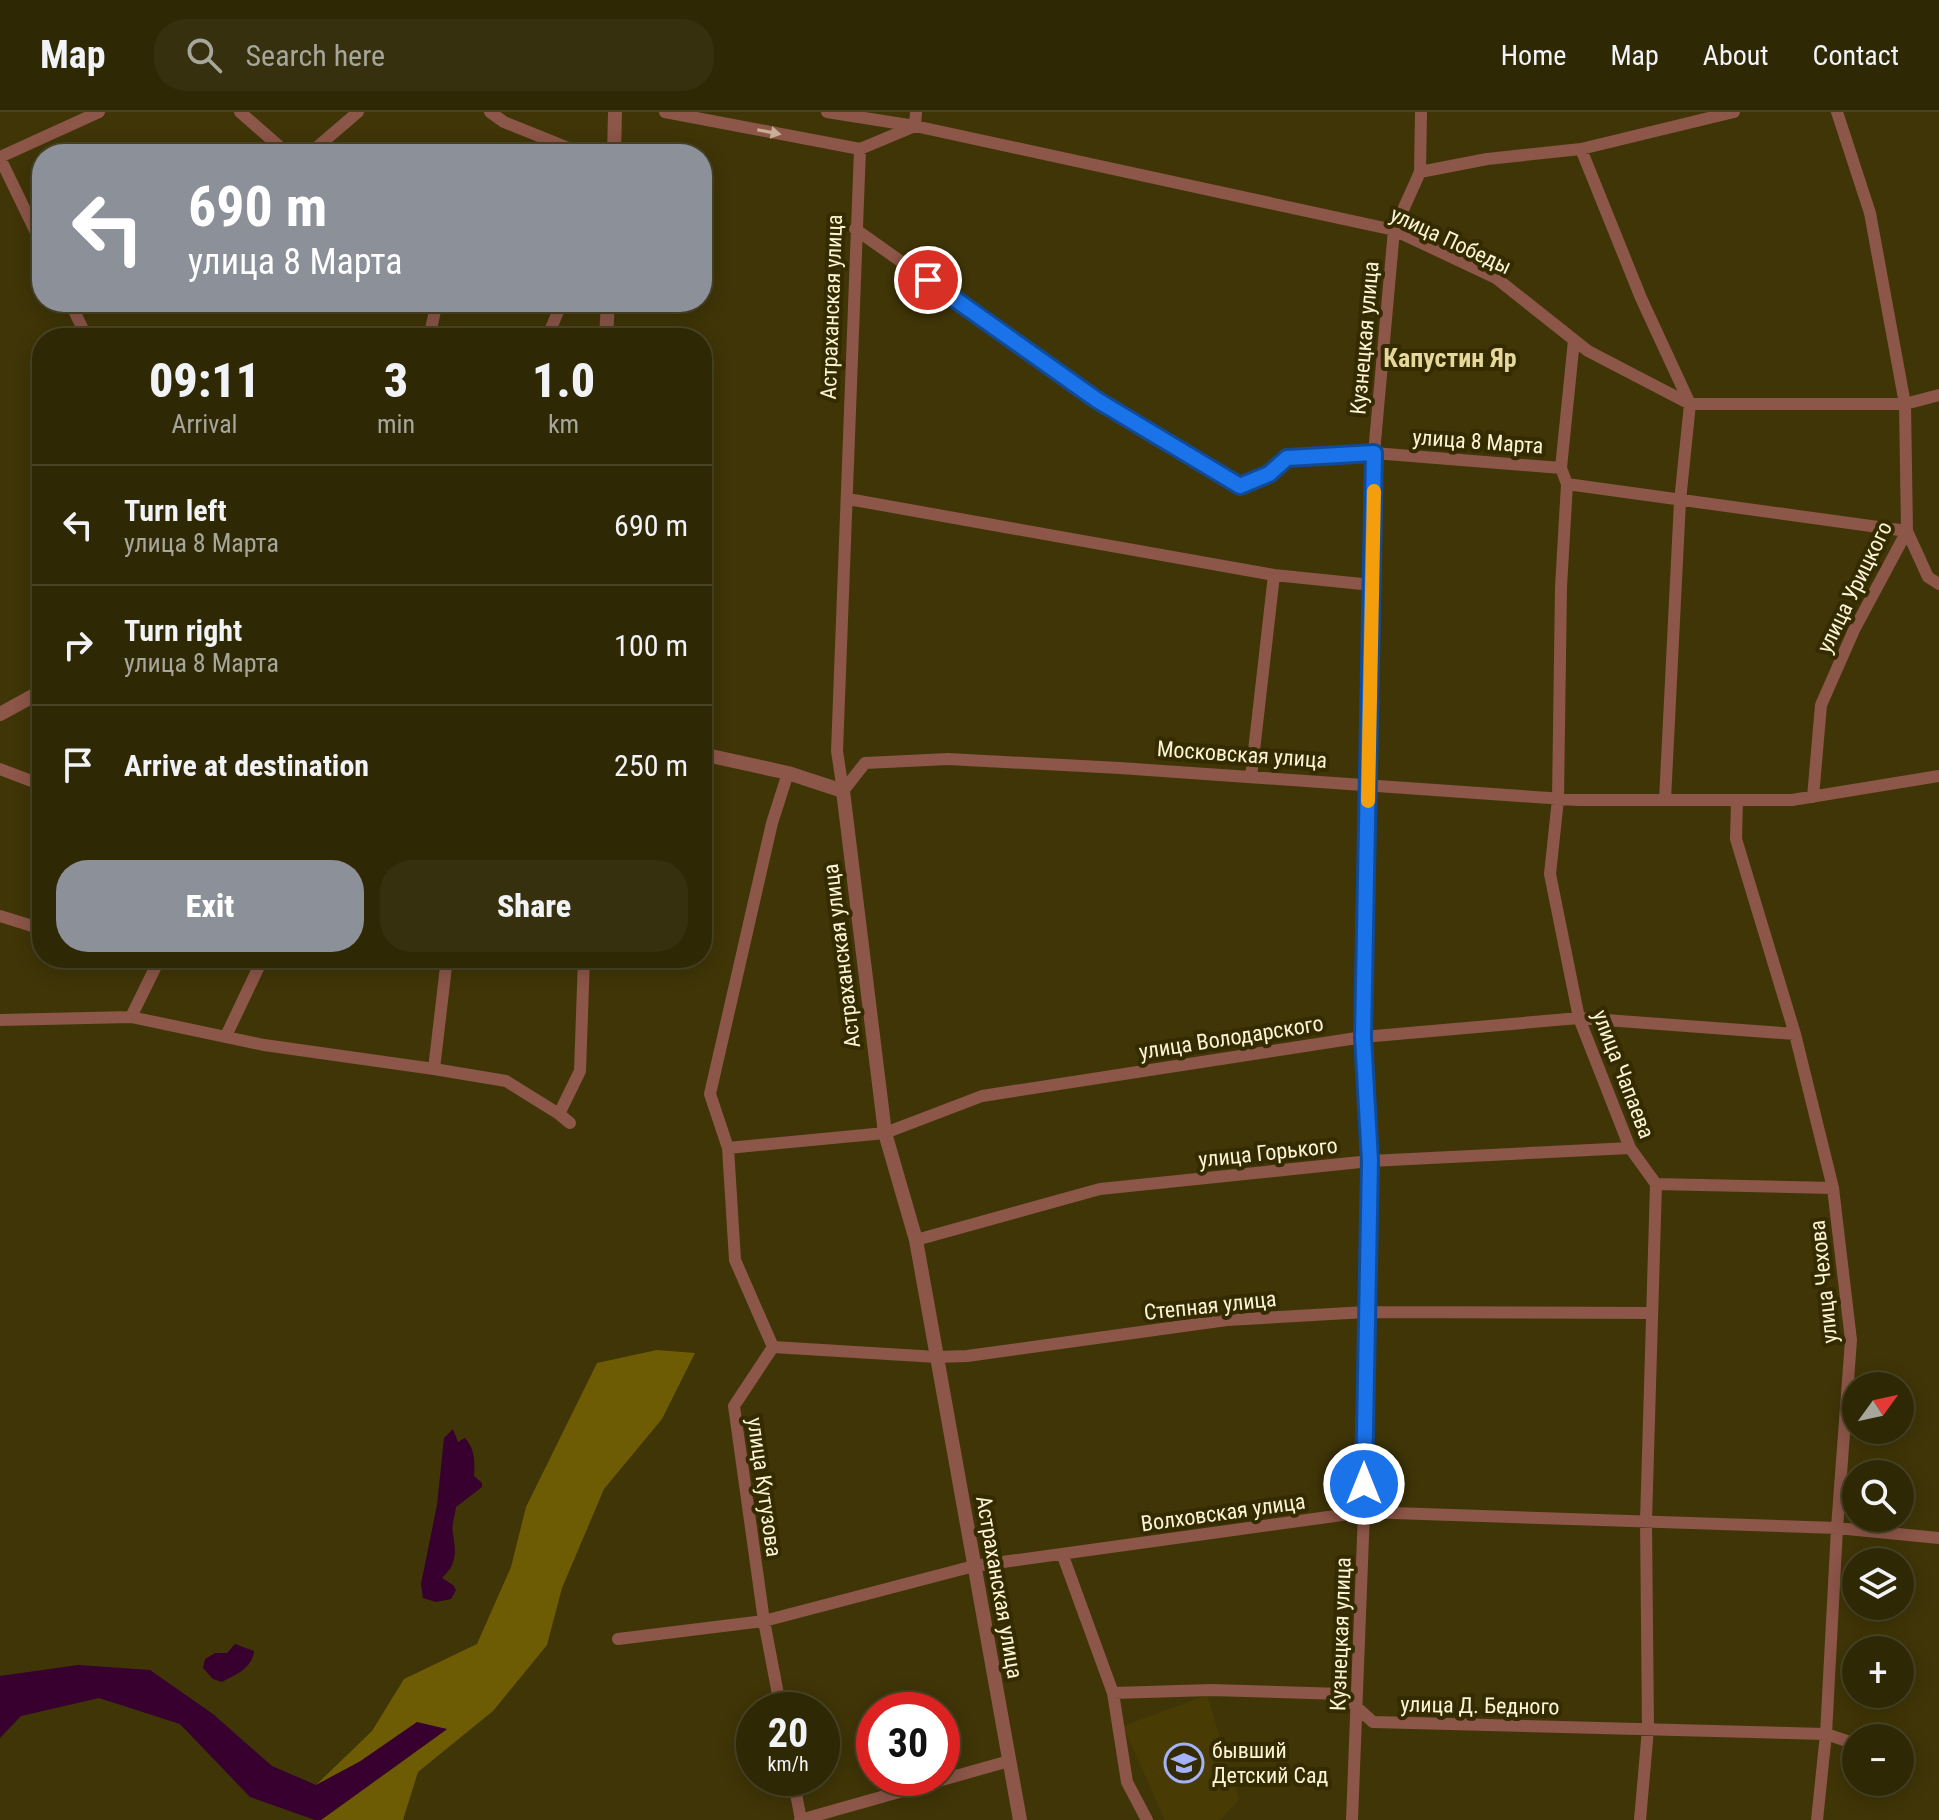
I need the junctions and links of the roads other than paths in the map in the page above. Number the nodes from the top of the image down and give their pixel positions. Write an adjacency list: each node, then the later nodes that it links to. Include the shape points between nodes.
1 (99, 112): 19 (street)
2 (240, 112): 13 (street)
3 (358, 112): 14 (street)
4 (490, 112): 15 (street)
5 (615, 112): 16 (street)
6 (665, 112): 17 (street, one-way to 17)
7 (827, 112): 12 (street, улица Победы)
8 (916, 112): 12 (street)
9 (1421, 112): 20 (street, Кузнецкая улица)
10 (1734, 112): 18 (street)
11 (1837, 112): 27 (street, улица Урицкого, via 1870,213)
12 (915, 126): 17 (street); 23 (street, улица Победы)
13 (277, 144)
14 (321, 144)
15 (559, 144)
16 (614, 144)
17 (860, 149): 22 (street, Астраханская улица)
18 (1581, 149): 20 (street); 26 (street)
19 (0, 157): 21 (street)
20 (1420, 172): 23 (street, Кузнецкая улица)
21 (32, 224)
22 (855, 229): 28 (street, улица 8 Марта, via 1097,400 1240,486 1269,474 1287,458); 31 (street, Астраханская улица)
23 (1394, 230): 24 (street, улица Победы, via 1496,278); 28 (street, Кузнецкая улица)
24 (1574, 340): 26 (street, улица Победы); 29 (street, улица Чапаева)
25 (1939, 395): 27 (street, улица Победы)
26 (1690, 404): 27 (street, улица Победы); 32 (street)
27 (1905, 404): 33 (street, улица Урицкого)
28 (1374, 453): 29 (street, улица 8 Марта); 36 (street, Кузнецкая улица)
29 (1561, 468): 30 (street, улица Чапаева)
30 (1567, 484): 32 (street); 48 (street, улица Чапаева)
31 (848, 499): 34 (street); 46 (street, Астраханская улица, via 837,751)
32 (1680, 501): 33 (street); 49 (street)
33 (1907, 531): 35 (street, via 1928,577); 47 (street, улица Урицкого, via 1821,705)
34 (1274, 575): 36 (street); 43 (street)
35 (1939, 584)
36 (1372, 585): 45 (street, Кузнецкая улица)
37 (32, 696): 38 (street)
38 (0, 714)
39 (712, 756): 41 (street)
40 (0, 769): 44 (street)
41 (788, 773): 46 (street); 67 (street, via 710,1094)
42 (1939, 776): 47 (street, Московская улица)
43 (1251, 777): 45 (street, Московская улица); 46 (street, Московская улица, via 948,759 865,763)
44 (32, 781)
45 (1369, 785): 48 (street, Московская улица); 62 (street, Кузнецкая улица)
46 (843, 791): 66 (street, Астраханская улица)
47 (1813, 797): 50 (street, Московская улица)
48 (1558, 799): 49 (street, Московская улица); 58 (street, улица Чапаева, via 1550,874)
49 (1665, 800): 50 (street, Московская улица)
50 (1737, 800): 60 (street, улица Чехова, via 1736,839)
51 (0, 916): 52 (street)
52 (32, 926)
53 (155, 968): 57 (street)
54 (258, 968): 61 (street)
55 (446, 968): 63 (street)
56 (584, 968): 64 (street, via 580,1071)
57 (131, 1017): 59 (street); 61 (street)
58 (1579, 1018): 60 (street, улица Володарского); 62 (street, улица Володарского); 68 (street, улица Чапаева)
59 (0, 1020)
60 (1795, 1034): 71 (street, улица Чехова)
61 (226, 1036): 63 (street)
62 (1363, 1037): 66 (street, улица Володарского, via 982,1096); 69 (street, Кузнецкая улица)
63 (434, 1069): 64 (street, via 506,1081)
64 (559, 1114): 65 (street)
65 (570, 1123)
66 (885, 1133): 67 (street, улица Володарского); 72 (street, Астраханская улица)
67 (728, 1148): 75 (street, via 735,1260)
68 (1630, 1148): 69 (street, улица Горького); 70 (street, улица Чапаева)
69 (1370, 1161): 72 (street, улица Горького, via 1100,1189); 73 (street, Кузнецкая улица)
70 (1656, 1184): 71 (street); 74 (street)
71 (1833, 1188): 79 (street, улица Чехова, via 1851,1340)
72 (916, 1240): 76 (street, Астраханская улица)
73 (1366, 1312): 74 (street, Степная улица); 76 (street, Степная улица, via 1227,1320); 77 (street, Кузнецкая улица)
74 (1652, 1313): 78 (street)
75 (773, 1347): 76 (street, Степная улица); 83 (street, улица Кутузова, via 734,1406)
76 (937, 1357): 82 (street, Астраханская улица)
77 (1364, 1512): 78 (street, Волховская улица); 81 (street, Волховская улица); 87 (street, Кузнецкая улица)
78 (1646, 1521): 79 (street, Волховская улица); 88 (street)
79 (1837, 1528): 80 (street, Волховская улица); 89 (street, улица Чехова)
80 (1939, 1538)
81 (1063, 1556): 82 (street, Волховская улица); 86 (street)
82 (974, 1566): 83 (street, Волховская улица); 91 (street, Астраханская улица)
83 (764, 1621): 84 (street, Волховская улица); 85 (street, улица Кутузова)
84 (618, 1639)
85 (778, 1692)
86 (1113, 1693): 87 (street, улица Д. Бедного, via 1342,1694); 95 (street, via 1127,1782)
87 (1358, 1709): 88 (street, улица Д. Бедного, via 1373,1722); 96 (street, Кузнецкая улица)
88 (1648, 1729): 89 (street, улица Д. Бедного); 97 (street)
89 (1826, 1734): 90 (street, улица Д. Бедного); 98 (street, улица Чехова)
90 (1842, 1739)
91 (1009, 1761): 93 (street); 94 (street, Астраханская улица)
92 (796, 1796): 93 (street)
93 (800, 1820)
94 (1020, 1820)
95 (1147, 1820)
96 (1352, 1820)
97 (1640, 1820)
98 (1817, 1820)

